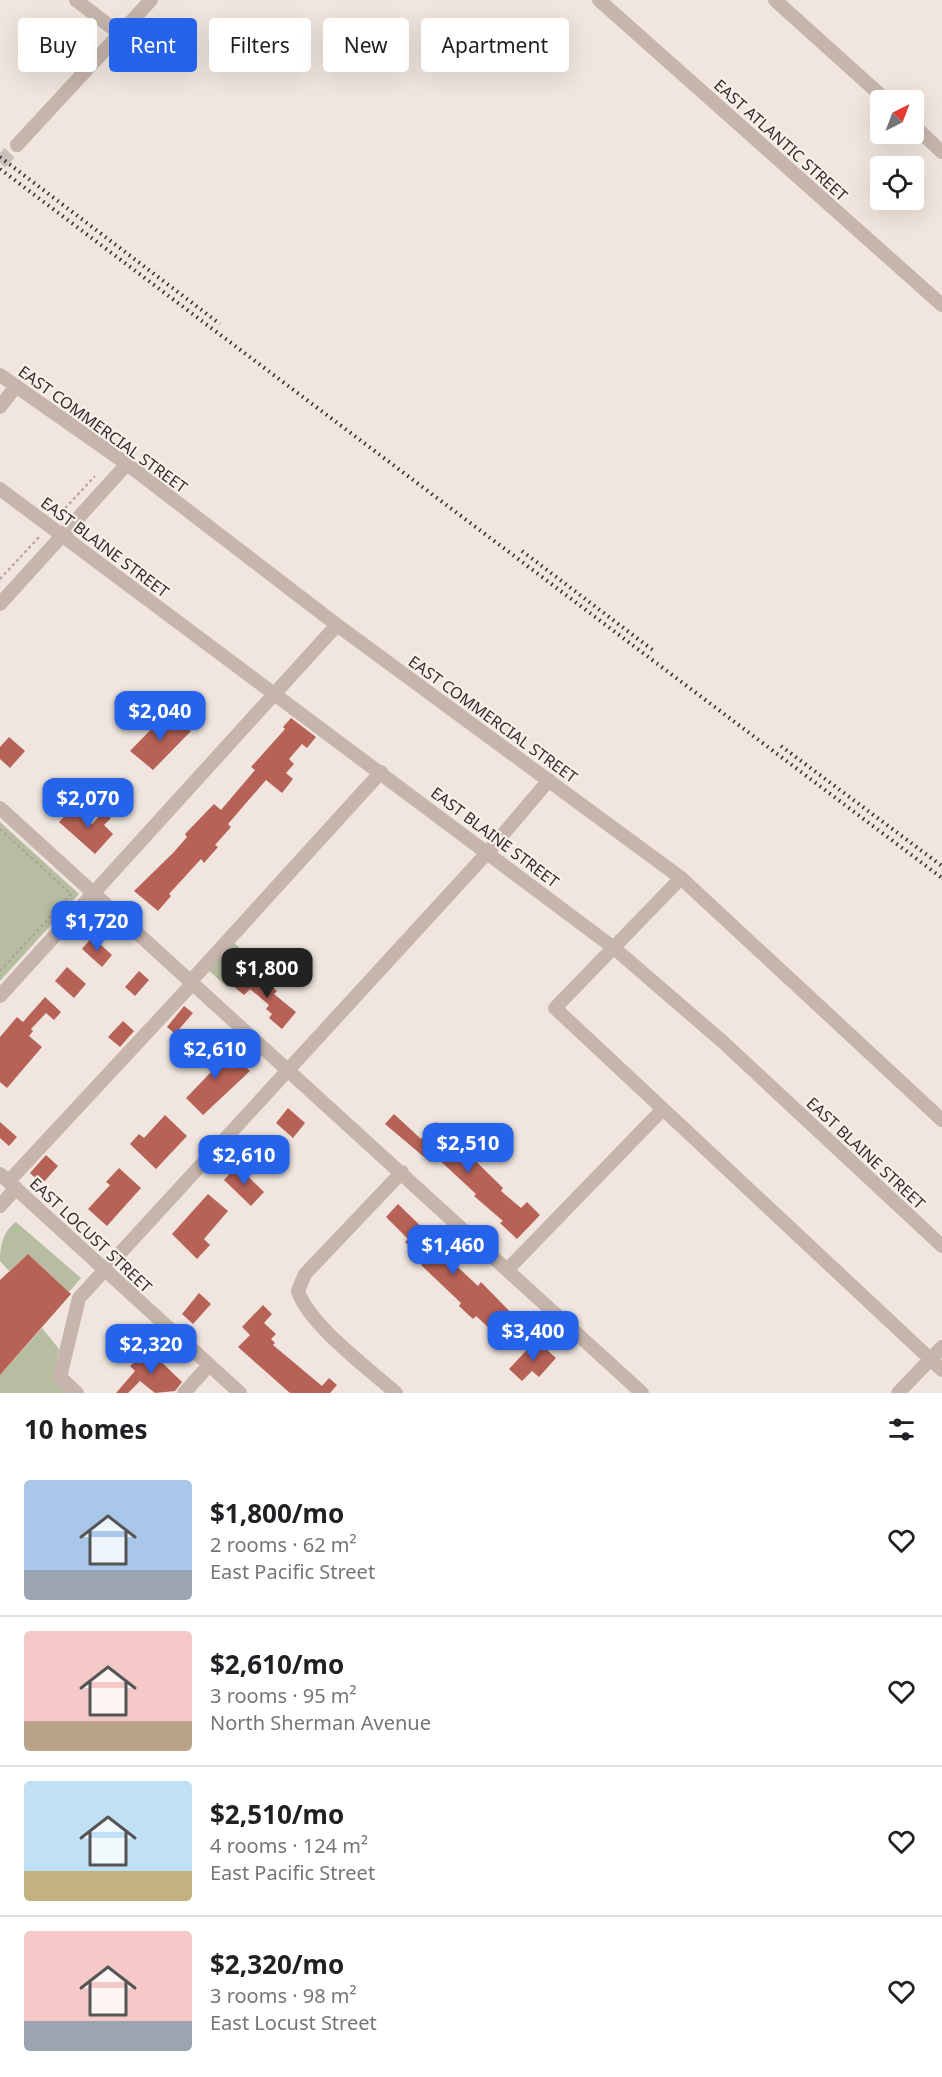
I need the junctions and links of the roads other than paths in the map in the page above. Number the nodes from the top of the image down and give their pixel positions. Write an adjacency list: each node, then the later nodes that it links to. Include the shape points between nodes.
1 (76, 0): 6 (street)
2 (151, 0): 5 (street)
3 (599, 0): 12 (street, EAST ATLANTIC STREET)
4 (784, 3): 8 (street)
5 (135, 18)
6 (109, 26)
7 (109, 46): 10 (street)
8 (875, 90)
9 (924, 135): 11 (street)
10 (17, 145)
11 (942, 152)
12 (942, 305)
13 (0, 375): 14 (street, EAST COMMERCIAL STREET)
14 (16, 386): 15 (street); 16 (street, EAST COMMERCIAL STREET)
15 (0, 407)
16 (127, 464): 18 (street); 20 (street, EAST COMMERCIAL STREET)
17 (0, 489): 18 (street, EAST BLAINE STREET)
18 (62, 536): 19 (street); 21 (street, EAST BLAINE STREET)
19 (0, 604)
20 (337, 625): 21 (street); 23 (street, EAST COMMERCIAL STREET)
21 (276, 694): 22 (street, EAST BLAINE STREET); 27 (street)
22 (381, 772): 25 (street, EAST BLAINE STREET); 29 (street)
23 (549, 780): 25 (street); 26 (street, EAST COMMERCIAL STREET)
24 (0, 808): 27 (street)
25 (488, 852): 28 (street, EAST BLAINE STREET); 31 (street)
26 (681, 878): 28 (street); 33 (street, EAST COMMERCIAL STREET)
27 (94, 893): 29 (street); 30 (street)
28 (614, 948): 32 (street, via 555,1008); 37 (street, EAST BLAINE STREET, via 723,1042)
29 (192, 982): 31 (street); 35 (street)
30 (0, 996)
31 (289, 1070): 34 (street); 38 (street)
32 (663, 1109): 39 (street); 41 (street)
33 (942, 1120)
34 (402, 1172): 39 (street); 47 (street, via 305,1274 298,1291 303,1305 321,1324)
35 (8, 1181): 36 (street); 38 (street, EAST LOCUST STREET)
36 (0, 1206)
37 (942, 1246)
38 (104, 1269): 42 (street, EAST LOCUST STREET); 44 (street, via 80,1298 60,1377)
39 (508, 1269): 48 (street)
40 (942, 1347): 41 (street)
41 (931, 1359): 43 (street); 49 (street)
42 (209, 1365): 45 (street); 46 (street, EAST LOCUST STREET)
43 (942, 1370)
44 (74, 1390)
45 (184, 1393)
46 (240, 1393)
47 (396, 1393)
48 (642, 1393)
49 (898, 1393)

